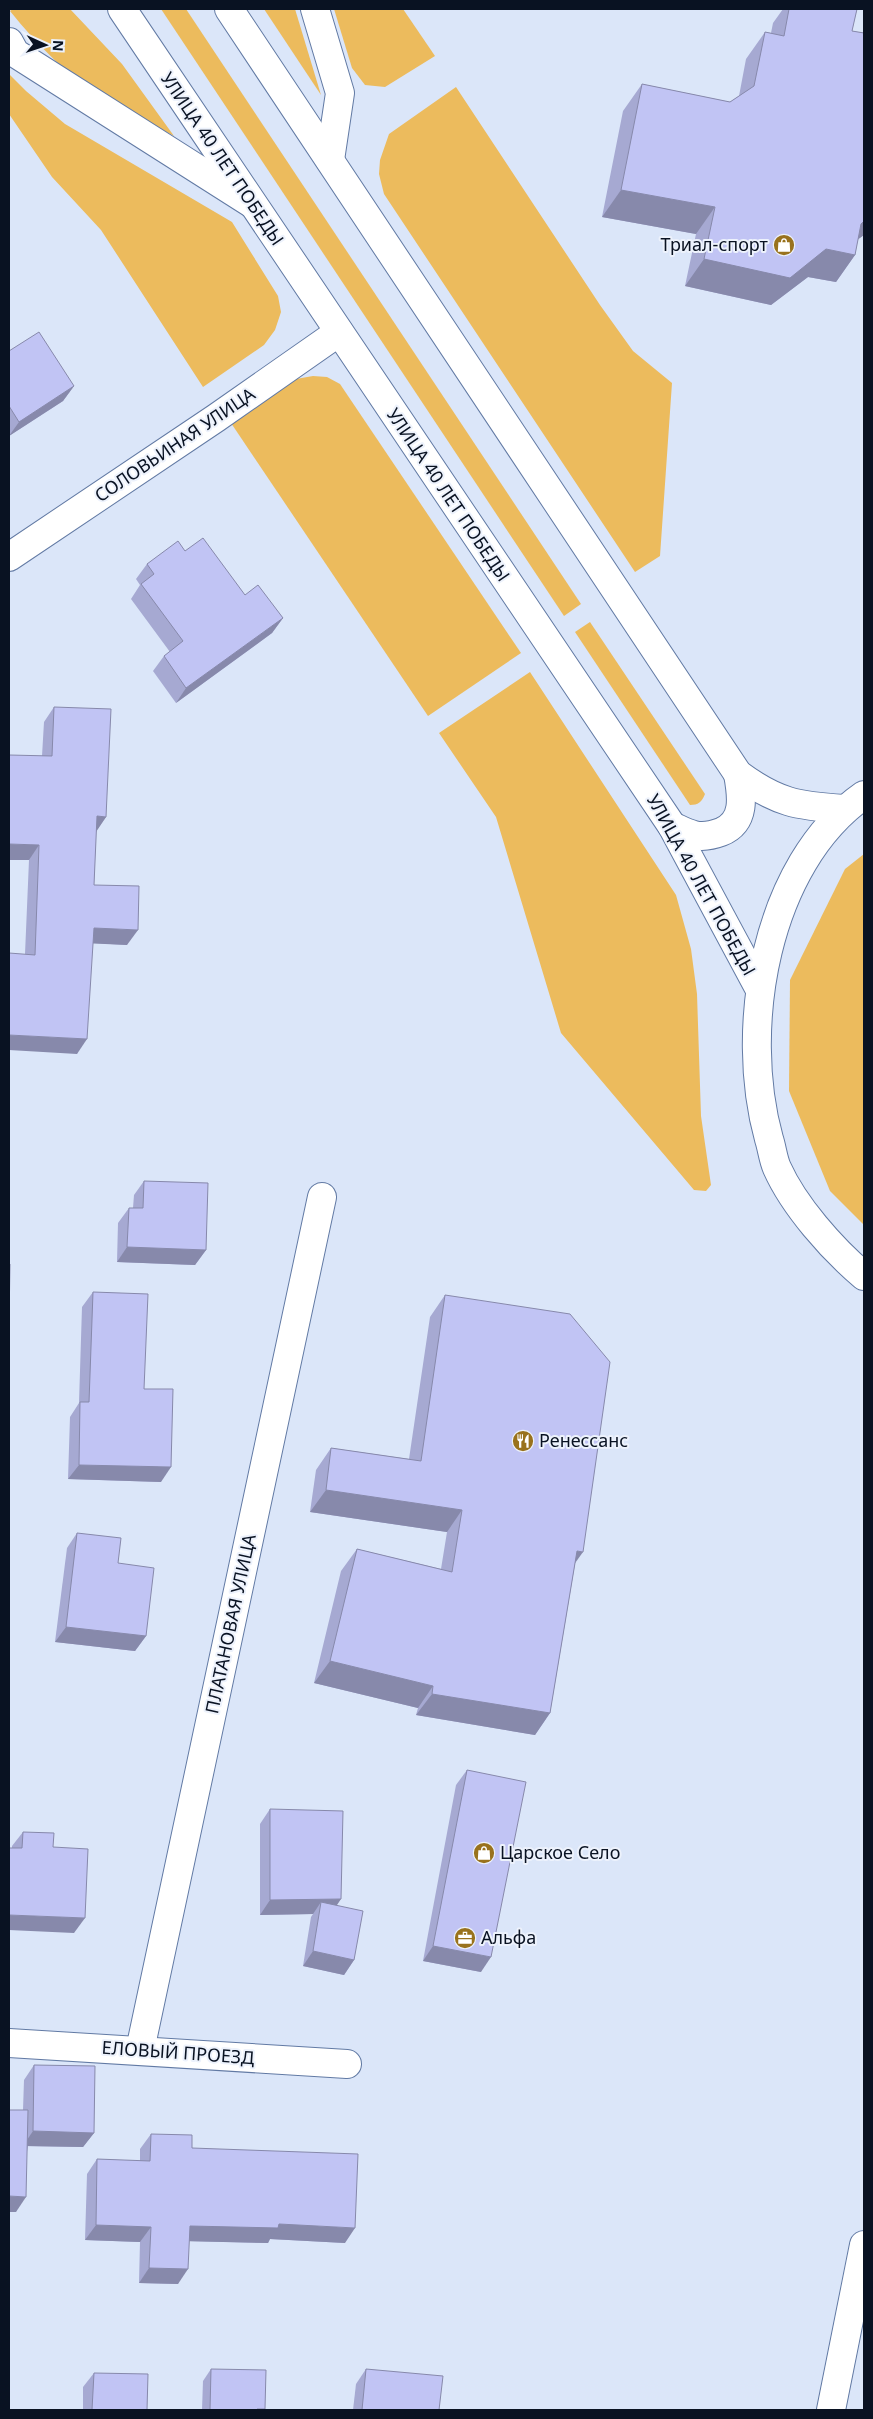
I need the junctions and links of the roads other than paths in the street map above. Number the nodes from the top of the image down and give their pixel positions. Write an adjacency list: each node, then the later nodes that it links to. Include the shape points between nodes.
1 (122, 9): 6 (main road, УЛИЦА 40 ЛЕТ ПОБЕДЫ)
2 (229, 9): 5 (main road, УЛИЦА 40 ЛЕТ ПОБЕДЫ)
3 (315, 9): 5 (main road, via 340,93)
4 (9, 42): 6 (main road, via 15,53)
5 (330, 160): 9 (main road, УЛИЦА 40 ЛЕТ ПОБЕДЫ)
6 (251, 203): 7 (main road, УЛИЦА 40 ЛЕТ ПОБЕДЫ)
7 (339, 332): 8 (main road, СОЛОВЬИНАЯ УЛИЦА); 11 (main road, УЛИЦА 40 ЛЕТ ПОБЕДЫ)
8 (9, 557)
9 (738, 774): 10 (main road, УЛИЦА 40 ЛЕТ ПОБЕДЫ, via 759,790 798,806); 11 (main road, via 742,797 740,814 730,828 713,835 695,835)
10 (854, 802): 12 (main road, УЛИЦА 40 ЛЕТ ПОБЕДЫ, via 803,861 773,929)
11 (672, 826): 12 (main road, УЛИЦА 40 ЛЕТ ПОБЕДЫ)
12 (760, 990): 14 (main road, УЛИЦА 40 ЛЕТ ПОБЕДЫ, via 755,1055 762,1115 777,1168 810,1222)
13 (322, 1197): 16 (main road, ПЛАТАНОВАЯ УЛИЦА)
14 (864, 1276)
15 (9, 2043): 16 (main road, ЕЛОВЫЙ ПРОЕЗД)
16 (140, 2050): 17 (main road, ЕЛОВЫЙ ПРОЕЗД)
17 (347, 2064)
18 (864, 2246): 19 (main road)
19 (831, 2410)

